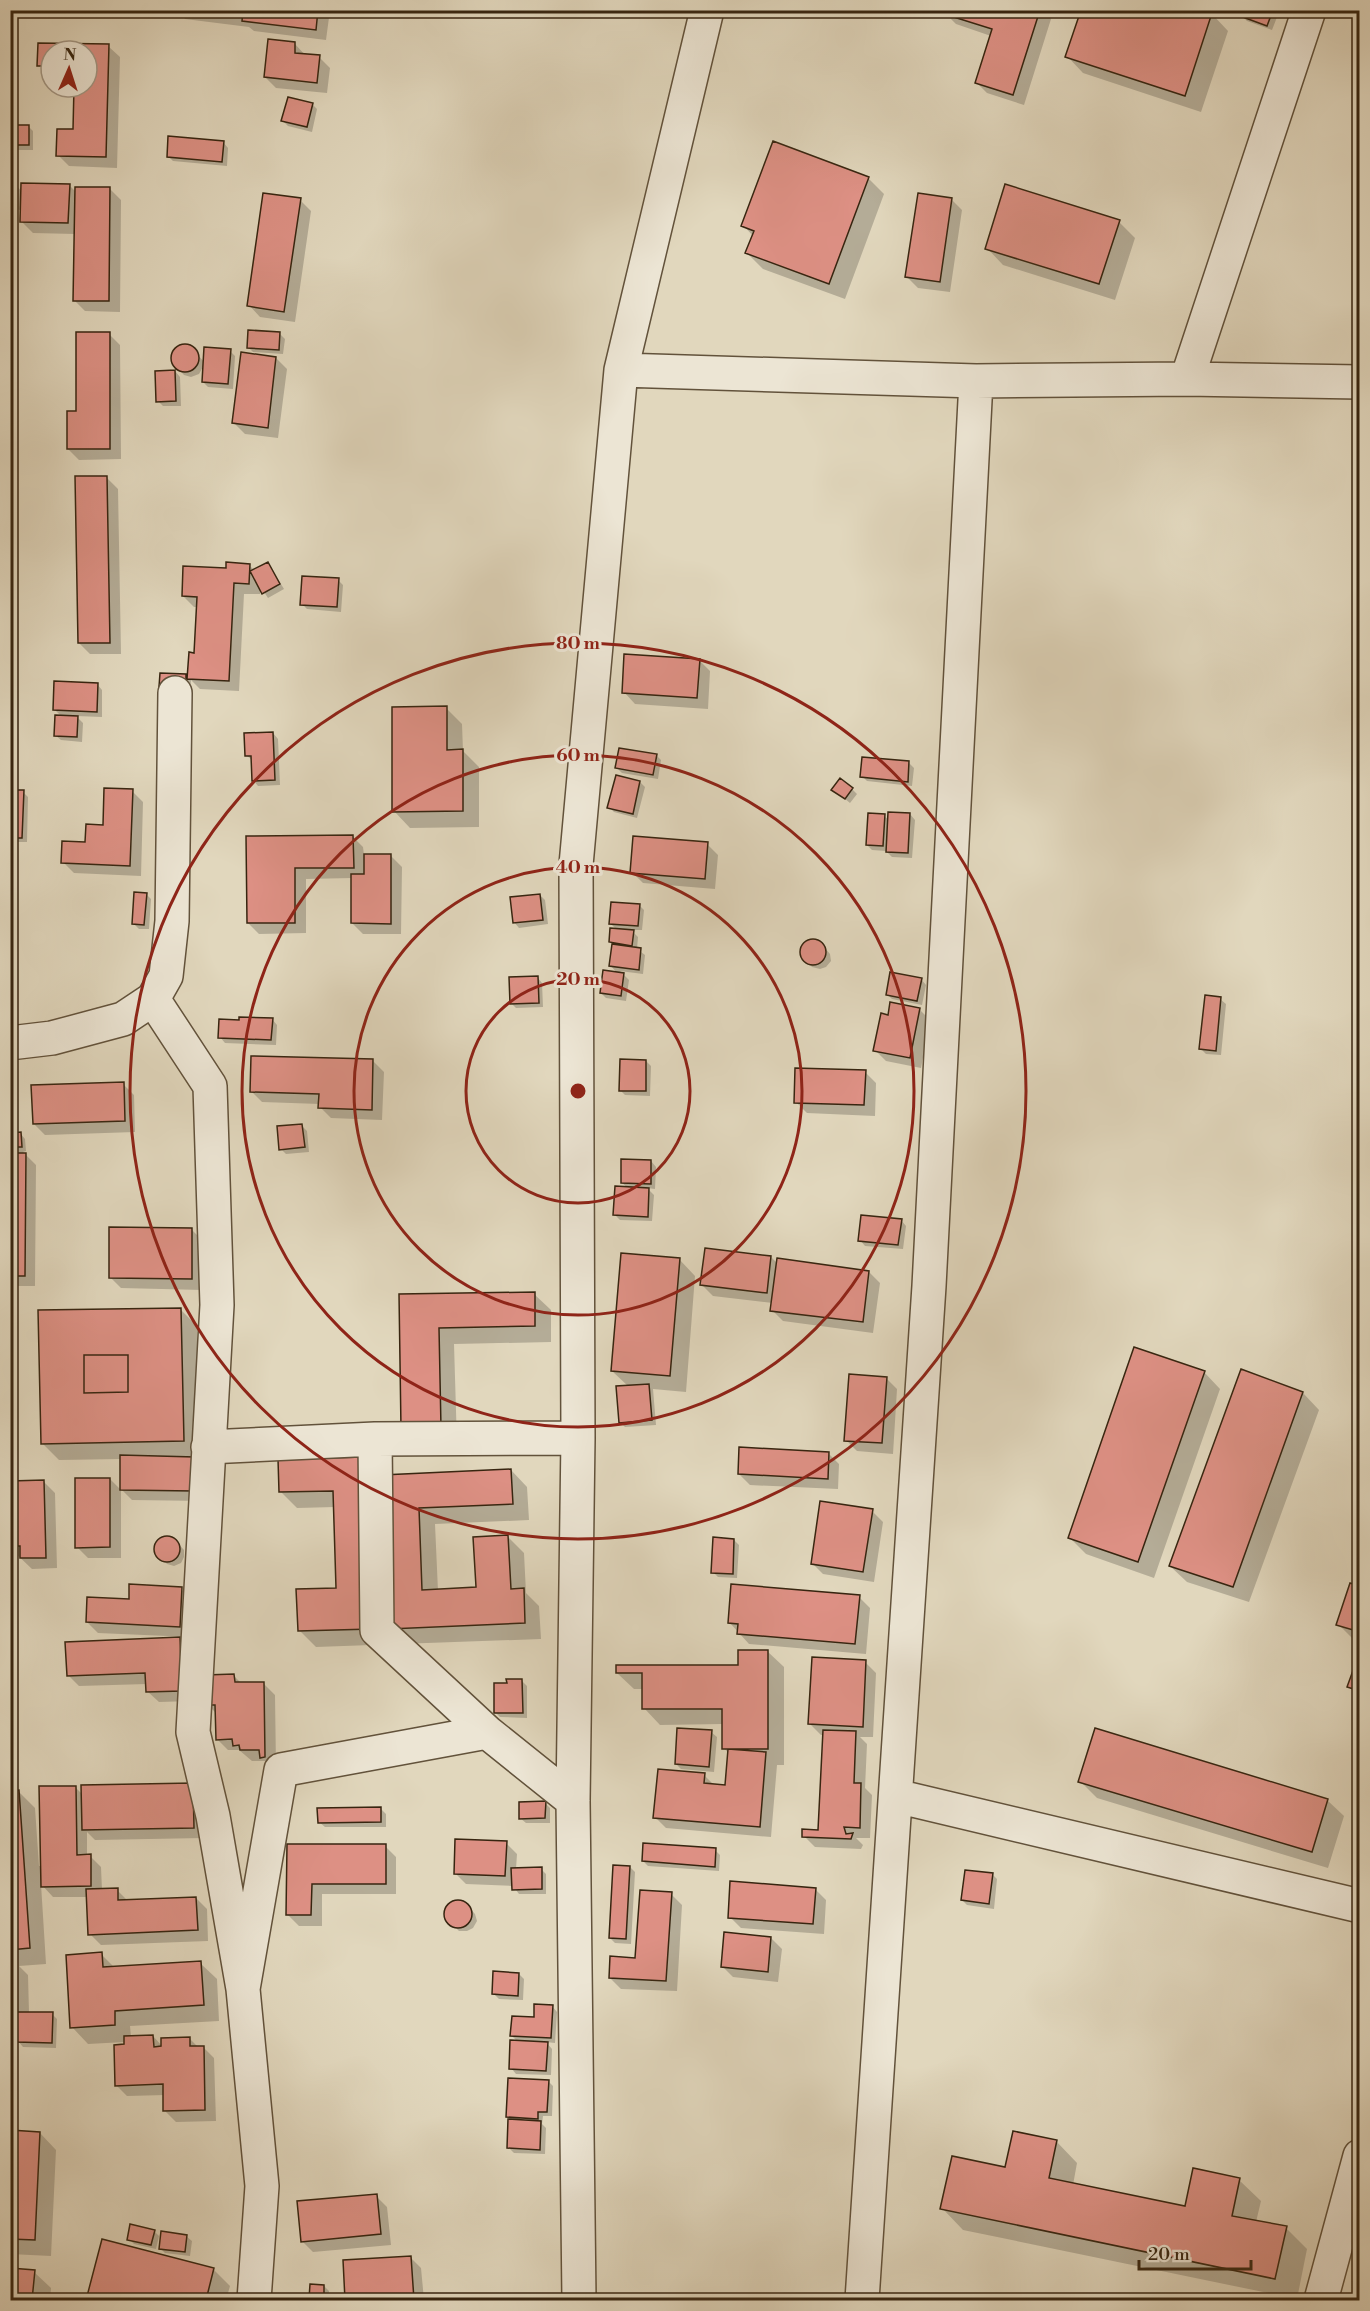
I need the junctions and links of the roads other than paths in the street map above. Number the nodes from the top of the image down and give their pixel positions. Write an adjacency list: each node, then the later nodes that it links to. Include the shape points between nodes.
1 (707, 10): 3 (street)
2 (1310, 10): 4 (street)
3 (621, 370): 5 (street); 10 (street, via 576,865)
4 (1187, 379): 5 (street); 6 (street)
5 (976, 381): 14 (street, via 929,1286)
6 (1359, 382)
7 (175, 693): 8 (street, via 172,921 166,976)
8 (153, 999): 9 (street, via 123,1019 51,1038); 12 (street, via 210,1086 218,1305)
9 (10, 1043)
10 (578, 1438): 11 (street); 15 (street)
11 (375, 1439): 12 (street); 13 (street, via 377,1630)
12 (208, 1447): 17 (street, via 193,1732 213,1816)
13 (487, 1732): 15 (street); 17 (street, via 281,1770)
14 (896, 1796): 16 (street); 21 (street)
15 (573, 1801): 20 (street)
16 (1359, 1906)
17 (243, 1989): 19 (street, via 262,2186)
18 (1359, 2156): 22 (street)
19 (254, 2301)
20 (579, 2301)
21 (862, 2301)
22 (1321, 2301)

